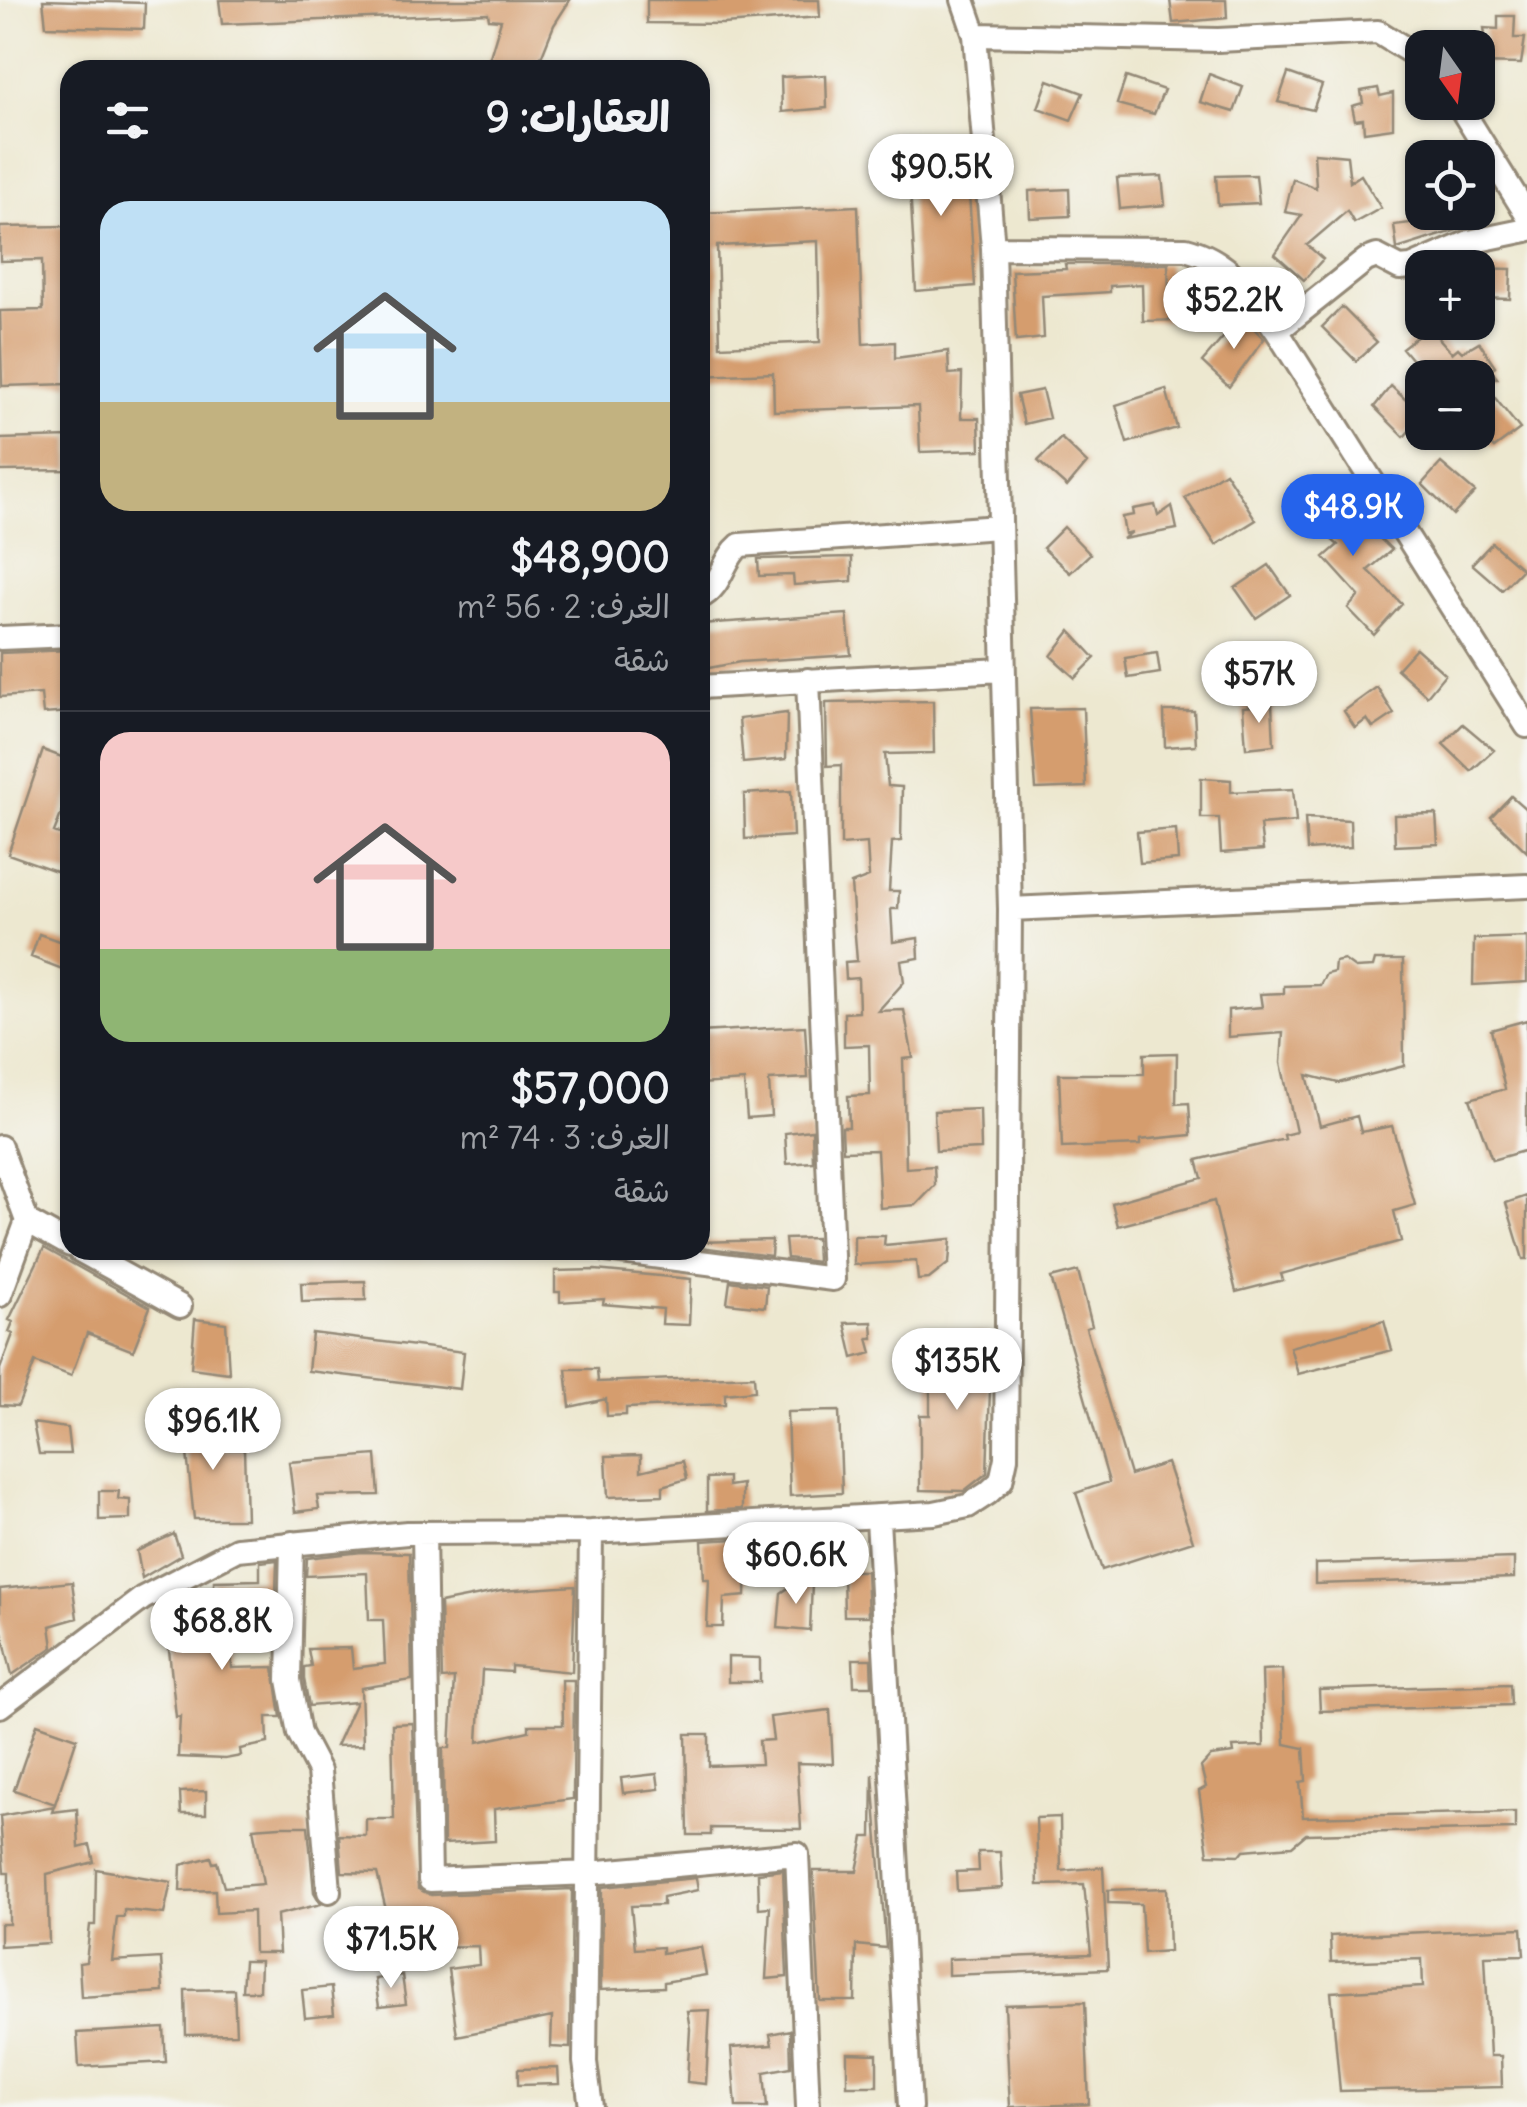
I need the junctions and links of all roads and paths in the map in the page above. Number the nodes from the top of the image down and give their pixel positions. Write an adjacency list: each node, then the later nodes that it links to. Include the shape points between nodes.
1 (963, 0): 2 (street)
2 (975, 35): 3 (street, via 1218,40 1378,32); 7 (street)
3 (1405, 49)
4 (1468, 120): 5 (street)
5 (1527, 215)
6 (1527, 230): 8 (street, via 1469,242 1411,267 1377,256 1366,260)
7 (993, 248): 8 (street, via 1186,249 1212,256 1233,270); 9 (street)
8 (1277, 331): 16 (street)
9 (999, 527): 10 (street, via 740,544); 13 (street)
10 (710, 589)
11 (60, 635): 12 (street)
12 (0, 638)
13 (1002, 670): 14 (street); 18 (street)
14 (808, 680): 15 (street); 23 (street, via 833,1278)
15 (710, 686)
16 (1527, 726)
17 (1527, 886): 18 (street)
18 (1010, 910): 26 (street, via 1006,1458 1001,1481 968,1506)
19 (0, 1147): 20 (street)
20 (27, 1221): 21 (street); 24 (street)
21 (60, 1239)
22 (96, 1260): 25 (street)
23 (687, 1260)
24 (0, 1295)
25 (180, 1306)
26 (878, 1519): 27 (street); 35 (street)
27 (591, 1532): 28 (street); 31 (street)
28 (424, 1533): 29 (street); 31 (street, via 430,1880)
29 (292, 1543): 30 (street, via 237,1548 196,1566 88,1636); 32 (street, via 289,1680 300,1733 319,1771)
30 (0, 1706)
31 (589, 1873): 33 (street, via 585,2062); 34 (street, via 798,1854)
32 (329, 1891)
33 (591, 2107)
34 (808, 2107)
35 (910, 2107)

